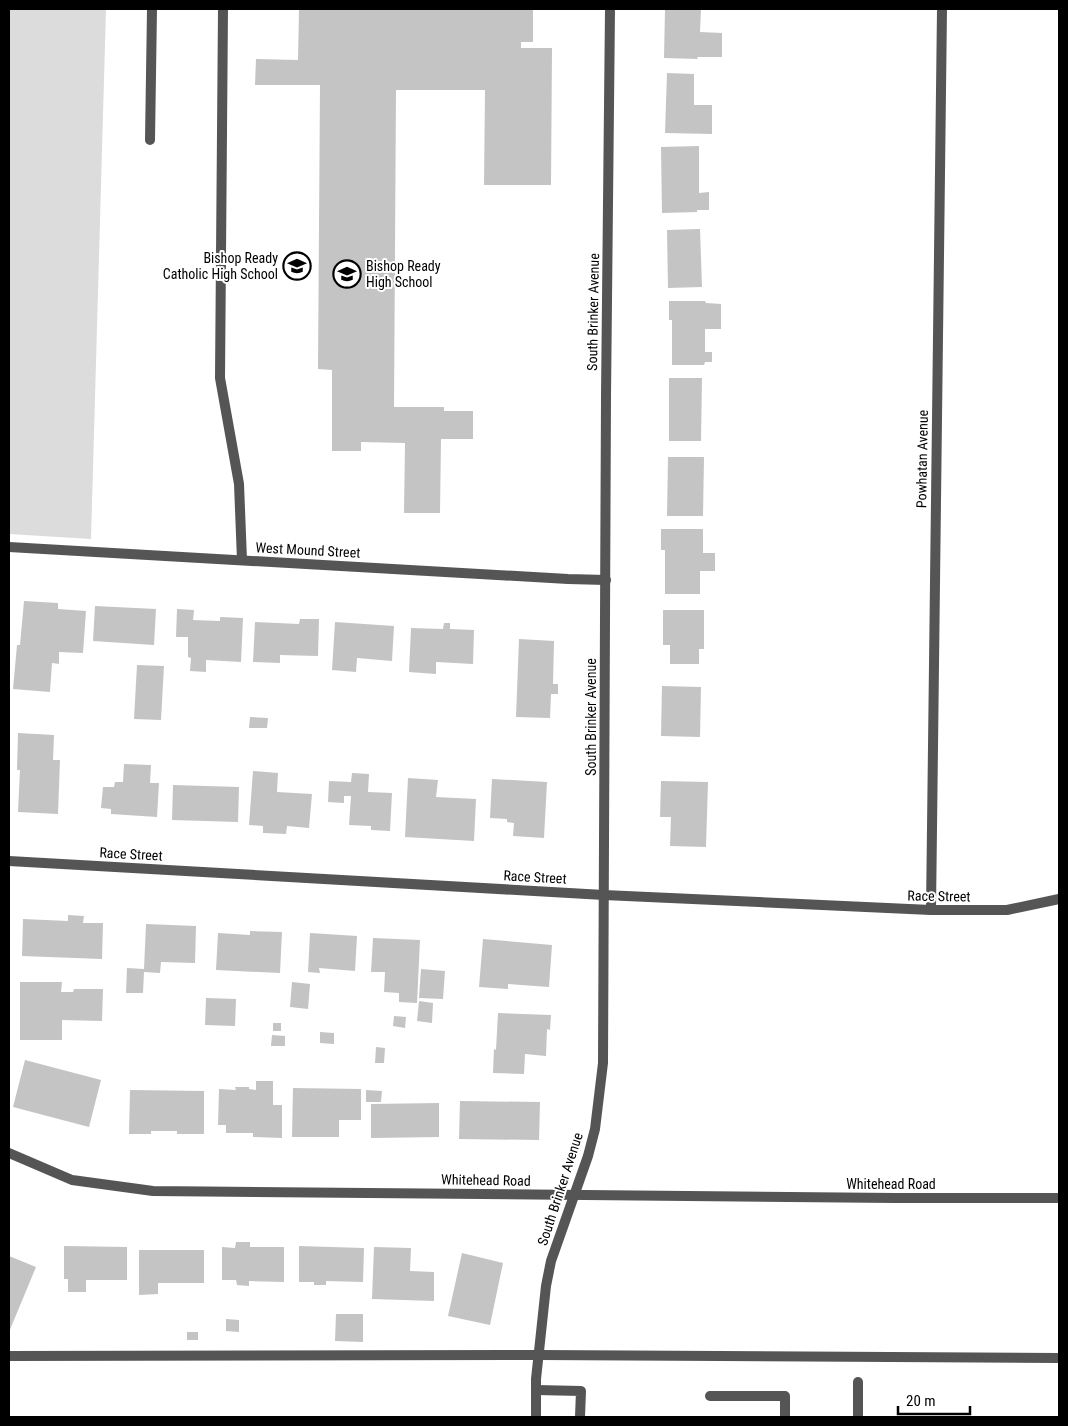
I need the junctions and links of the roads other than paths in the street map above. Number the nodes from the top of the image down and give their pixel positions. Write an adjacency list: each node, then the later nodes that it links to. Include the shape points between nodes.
1 (152, 9): 5 (street)
2 (223, 9): 7 (street, via 220,378 239,484)
3 (610, 9): 8 (street, South Brinker Avenue)
4 (942, 9): 12 (street, Powhatan Avenue)
5 (150, 140)
6 (9, 547): 7 (street, West Mound Street)
7 (242, 560): 8 (street, West Mound Street)
8 (606, 580): 10 (street, South Brinker Avenue)
9 (9, 861): 10 (street, Race Street)
10 (604, 895): 12 (street, Race Street); 14 (street, South Brinker Avenue, via 603,1063 595,1129)
11 (1059, 899): 12 (street, Race Street, via 1007,910)
12 (931, 910)
13 (9, 1153): 14 (street, Whitehead Road, via 72,1180 154,1191)
14 (573, 1195): 15 (street, Whitehead Road); 16 (street, South Brinker Avenue, via 551,1261)
15 (1059, 1198)
16 (538, 1355): 17 (street); 18 (street); 20 (street, South Brinker Avenue)
17 (9, 1356)
18 (1059, 1358)
19 (858, 1382): 25 (street)
20 (536, 1390): 22 (street, South Brinker Avenue); 23 (street, via 581,1391)
21 (710, 1396): 24 (street, via 785,1396)
22 (536, 1417)
23 (580, 1417)
24 (785, 1417)
25 (858, 1417)

